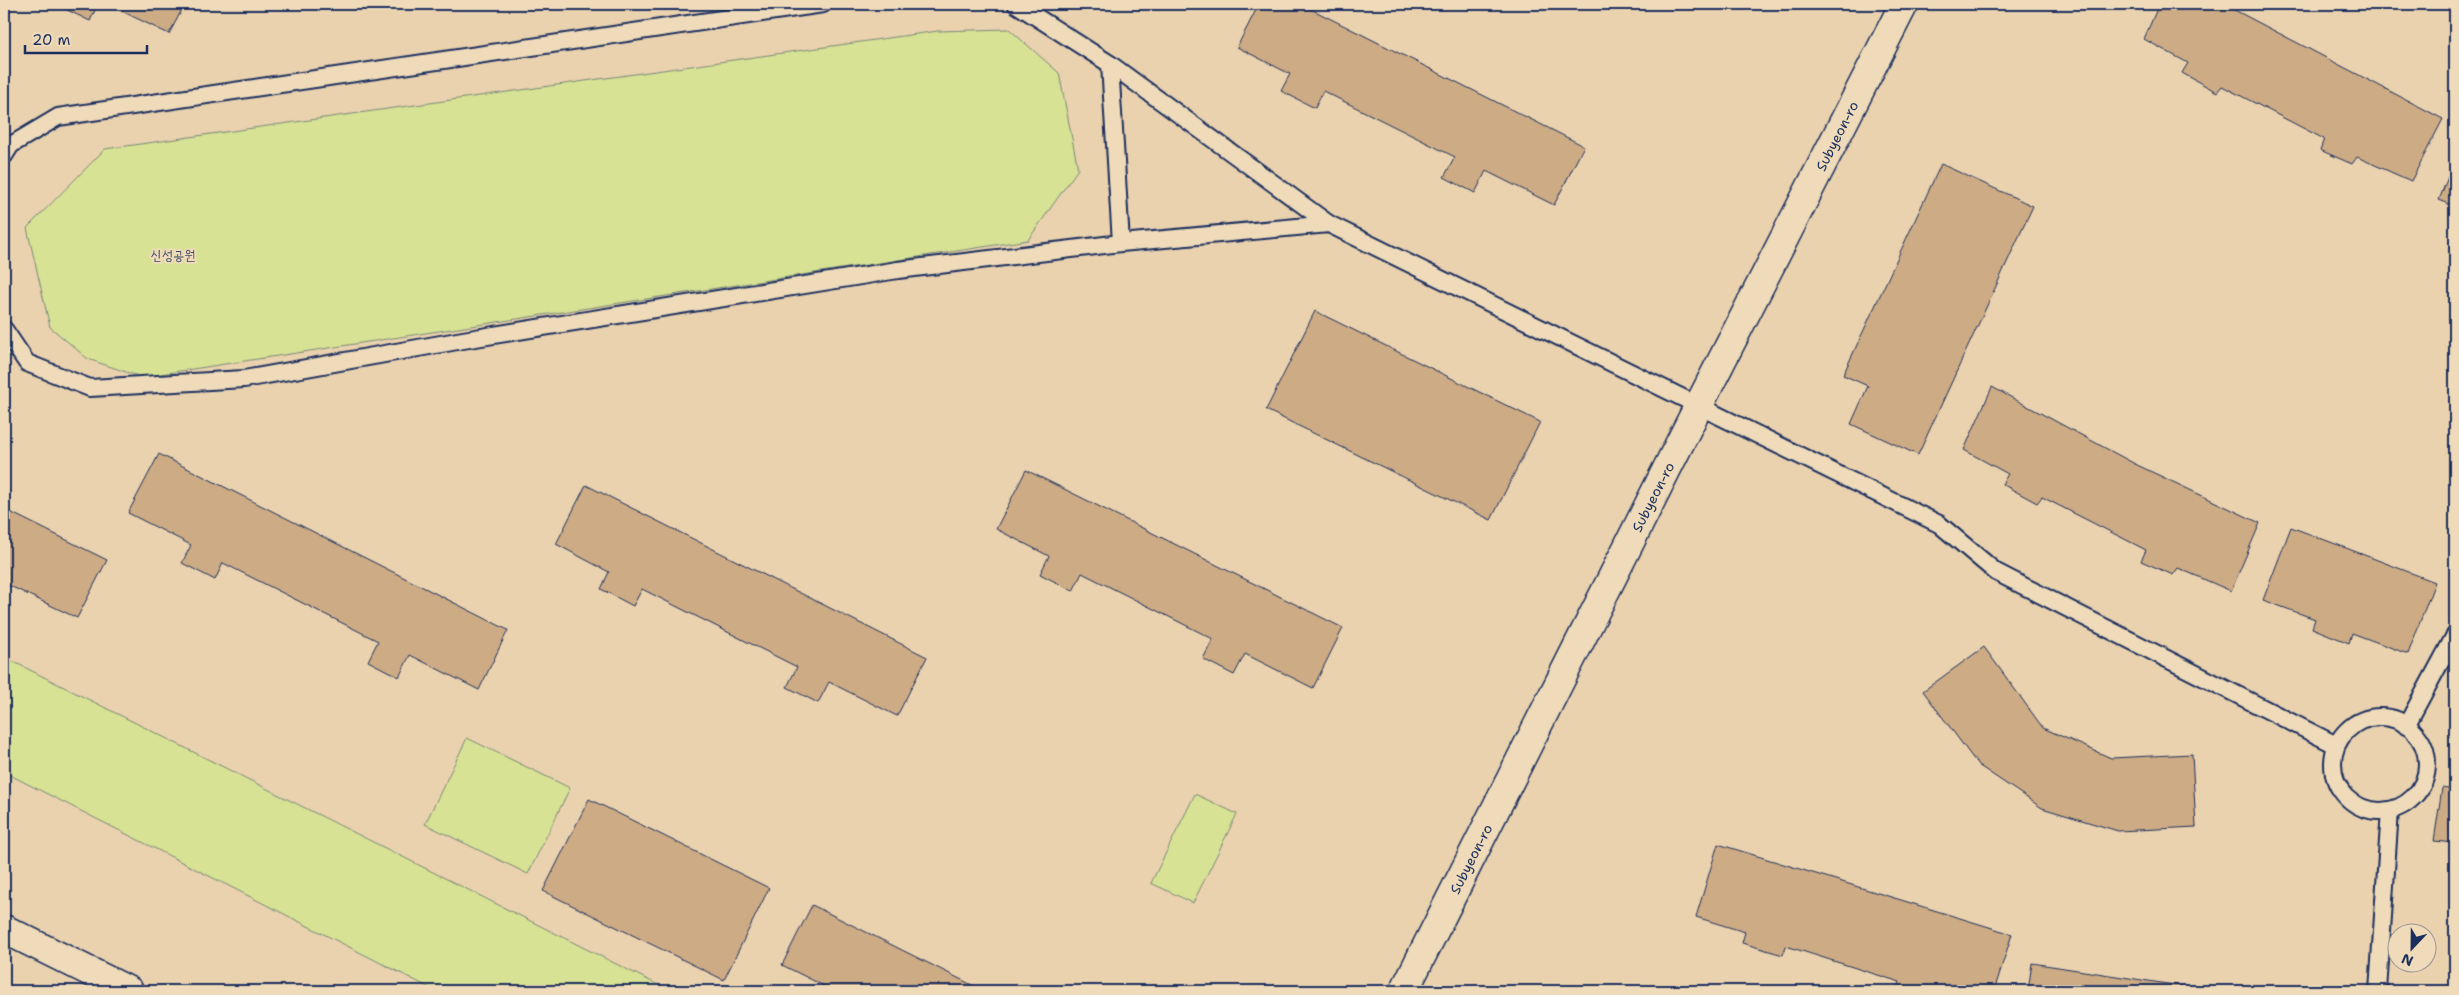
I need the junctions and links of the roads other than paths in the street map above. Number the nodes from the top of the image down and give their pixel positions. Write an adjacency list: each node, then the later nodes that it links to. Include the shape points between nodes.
1 (823, 4): 5 (lane, via 58,117 11,145)
2 (1016, 4): 4 (lane)
3 (1904, 4): 9 (main road, Subyeon-ro)
4 (1110, 64): 6 (lane); 7 (lane)
5 (4, 156)
6 (1329, 224): 7 (lane); 9 (lane)
7 (1121, 243): 8 (lane, via 879,274 463,340 244,379 90,388 27,363)
8 (4, 329)
9 (1699, 405): 12 (lane, via 1939,524 1996,572); 16 (main road, Subyeon-ro)
10 (2455, 635): 11 (lane)
11 (2406, 726): 12 (lane, via 2385,717 2368,718 2353,725); 13 (lane, via 2423,745 2427,761 2425,777 2413,798)
12 (2336, 745): 13 (lane, via 2333,773 2345,797 2374,811)
13 (2390, 810): 17 (lane)
14 (4, 929): 15 (main road)
15 (129, 991)
16 (1404, 991)
17 (2378, 991)

